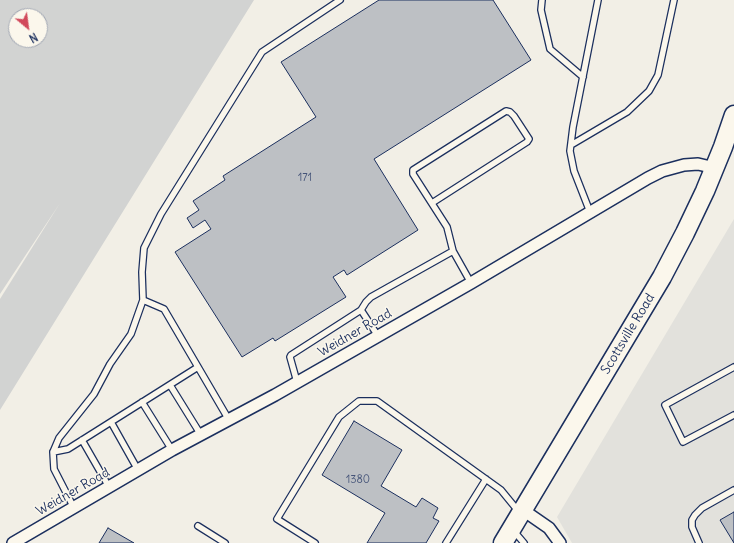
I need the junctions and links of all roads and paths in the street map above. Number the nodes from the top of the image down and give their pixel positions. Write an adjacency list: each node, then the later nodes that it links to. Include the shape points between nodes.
1 (340, 0): 13 (lane, via 262,52 171,198 144,248)
2 (542, 0): 5 (lane, via 541,10 550,49)
3 (598, 0): 5 (lane)
4 (674, 0): 7 (lane, via 658,75 649,92 627,112)
5 (583, 77): 7 (lane)
6 (734, 115): 8 (main road, Scottsville Road)
7 (571, 145): 10 (lane, via 574,171)
8 (715, 168): 10 (street, Weidner Road, via 691,164 662,172); 33 (main road, Scottsville Road, via 658,284)
9 (432, 204): 9 (lane, via 413,170 506,111 510,112 529,138 527,142); 11 (lane, via 447,227)
10 (590, 212): 12 (street, Weidner Road)
11 (453, 251): 12 (lane); 14 (lane, via 371,297)
12 (471, 283): 15 (street, Weidner Road)
13 (143, 300): 16 (lane, via 164,309); 27 (lane, via 131,334 110,364 94,394 59,438)
14 (361, 310): 15 (lane); 18 (lane, via 291,355)
15 (378, 336): 18 (street, Weidner Road)
16 (198, 367): 19 (lane); 22 (lane)
17 (734, 367): 21 (lane, via 665,406 683,442)
18 (297, 382): 22 (street, Weidner Road)
19 (170, 385): 20 (lane); 24 (lane)
20 (142, 402): 23 (lane); 26 (lane)
21 (734, 415)
22 (229, 420): 24 (street, Weidner Road)
23 (111, 422): 25 (lane); 28 (lane)
24 (201, 435): 26 (street, Weidner Road)
25 (82, 440): 27 (lane, via 68,450); 30 (lane)
26 (172, 450): 28 (street, Weidner Road)
27 (53, 452): 32 (lane, via 54,469)
28 (138, 470): 30 (street, Weidner Road)
29 (486, 479): 33 (lane, via 501,490); 37 (lane, via 377,401 359,401 339,417 277,519); 38 (lane)
30 (109, 487): 32 (street, Weidner Road)
31 (734, 490): 41 (lane, via 702,508 695,515 692,527)
32 (74, 508): 35 (street, Weidner Road)
33 (515, 524): 39 (lane); 40 (street, via 549,528)
34 (198, 526): 36 (lane)
35 (13, 543)
36 (225, 543)
37 (315, 543)
38 (446, 543)
39 (524, 543)
40 (560, 543)
41 (699, 543)

